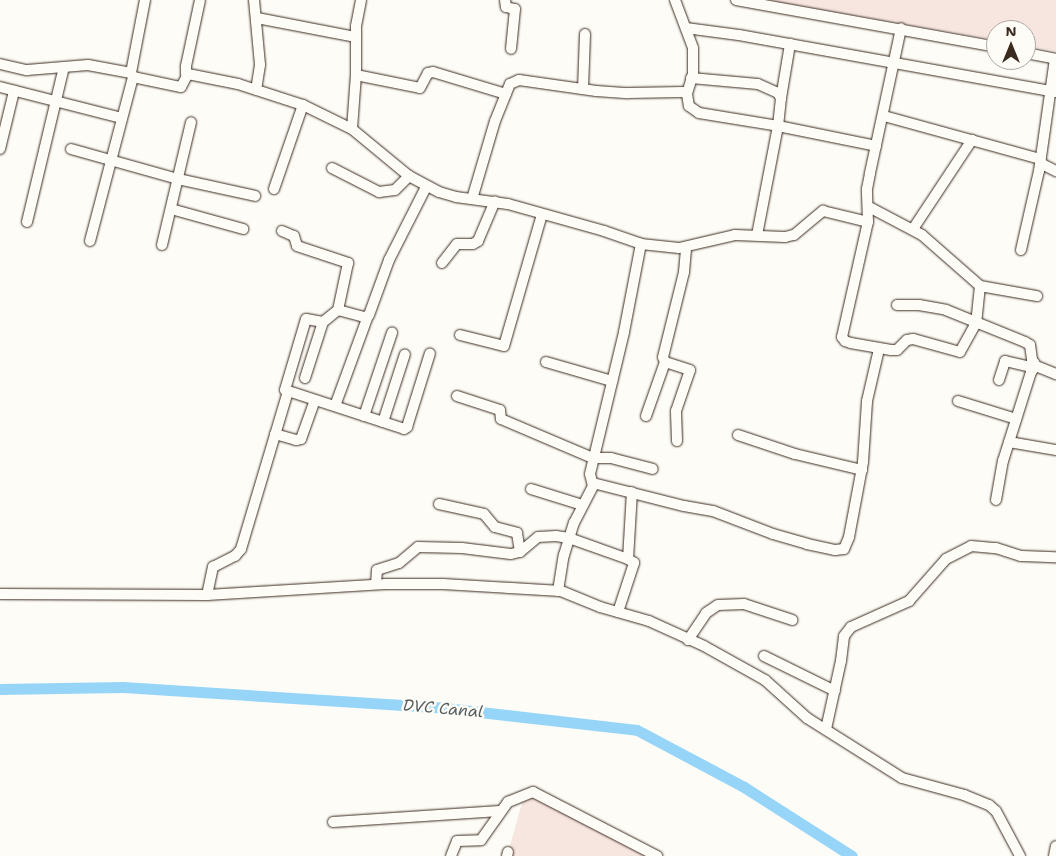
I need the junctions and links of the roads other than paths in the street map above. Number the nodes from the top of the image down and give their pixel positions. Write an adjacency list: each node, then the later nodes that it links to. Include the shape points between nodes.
1 (145, 0): 22 (street)
2 (200, 0): 21 (street)
3 (254, 0): 8 (street)
4 (361, 0): 12 (street)
5 (505, 0): 15 (street, via 506,7 515,9)
6 (674, 0): 9 (street)
7 (736, 0): 10 (street)
8 (257, 18): 12 (street); 27 (street, via 260,65)
9 (686, 28): 13 (street); 24 (street, via 693,48)
10 (901, 28): 14 (street); 18 (street)
11 (585, 34): 26 (street)
12 (356, 37): 23 (street)
13 (790, 44): 18 (street); 32 (street)
14 (986, 45)
15 (511, 49)
16 (1036, 55): 17 (street)
17 (1055, 59): 29 (street)
18 (894, 62): 29 (street); 35 (street)
19 (0, 64): 20 (street, via 27,70)
20 (64, 68): 22 (street, via 88,64); 33 (street)
21 (186, 74): 22 (street, via 181,87); 27 (street)
22 (132, 75): 36 (street)
23 (356, 76): 30 (street, via 420,88 428,73 433,72); 39 (street)
24 (691, 78): 31 (street); 32 (street, via 758,84 778,93)
25 (0, 88): 28 (street)
26 (582, 89): 30 (street, via 519,80 510,84); 31 (street)
27 (256, 90): 34 (street)
28 (14, 91): 33 (street); 42 (street)
29 (1053, 92): 44 (street)
30 (506, 94): 53 (street)
31 (686, 94): 38 (street, via 689,106 698,113)
32 (781, 98): 38 (street)
33 (57, 102): 36 (street); 58 (street)
34 (303, 104): 39 (street); 51 (street)
35 (884, 116): 40 (street); 41 (street)
36 (122, 118): 45 (street)
37 (191, 122): 49 (street)
38 (778, 126): 41 (street); 63 (street)
39 (352, 129): 48 (street)
40 (972, 140): 44 (street); 60 (street)
41 (876, 146): 55 (street, via 867,189)
42 (0, 149)
43 (71, 149): 45 (street)
44 (1040, 158): 47 (street, via 1042,164); 68 (street)
45 (112, 160): 49 (street); 64 (street)
46 (332, 168): 48 (street, via 379,192 395,190)
47 (1056, 171)
48 (409, 176): 50 (street)
49 (178, 179): 52 (street); 56 (street)
50 (426, 187): 53 (street); 74 (street, via 389,260)
51 (274, 189)
52 (254, 196)
53 (472, 199): 54 (street)
54 (495, 201): 57 (street); 69 (street, via 478,242 457,244)
55 (869, 207): 59 (street); 60 (street)
56 (171, 210): 61 (street); 66 (street)
57 (542, 214): 65 (street, via 604,230); 78 (street, via 504,346)
58 (26, 222)
59 (868, 222): 63 (street, via 823,211 794,235); 79 (street, via 842,337 851,344)
60 (913, 229): 70 (street)
61 (243, 230)
62 (282, 231): 73 (street, via 294,236 297,246 348,264)
63 (757, 236): 67 (street, via 728,237)
64 (90, 241)
65 (641, 244): 67 (street); 88 (street)
66 (162, 245)
67 (686, 247): 83 (street, via 684,272 663,358)
68 (1021, 250)
69 (442, 263)
70 (980, 286): 71 (street); 76 (street)
71 (1037, 296)
72 (897, 305): 76 (street, via 946,310)
73 (338, 310): 74 (street); 75 (street)
74 (368, 316): 93 (street)
75 (323, 322): 86 (street); 89 (street, via 306,319 285,387)
76 (976, 323): 79 (street, via 960,352 913,339 907,340 897,350); 84 (street, via 1030,345)
77 (392, 333): 94 (street)
78 (460, 335)
79 (879, 349): 105 (street, via 867,401)
80 (430, 352): 97 (street, via 406,428)
81 (405, 354): 97 (street)
82 (546, 362): 88 (street)
83 (665, 362): 95 (street); 100 (street, via 690,370 676,411)
84 (1035, 365): 85 (street); 87 (street, via 1030,367 1004,361); 96 (street)
85 (1056, 374)
86 (305, 378)
87 (999, 380)
88 (612, 381): 103 (street)
89 (288, 391): 91 (street); 98 (street)
90 (457, 396): 103 (street, via 500,410 501,419)
91 (315, 400): 93 (street); 98 (street, via 301,439)
92 (958, 401): 96 (street)
93 (335, 406): 94 (street)
94 (364, 416): 97 (street)
95 (646, 416)
96 (1016, 419): 101 (street)
97 (383, 422)
98 (275, 434): 119 (street, via 240,552 213,567)
99 (738, 435): 105 (street, via 795,454)
100 (677, 441)
101 (1009, 442): 102 (street); 109 (street)
102 (1056, 450)
103 (593, 458): 104 (street, via 611,458); 106 (street, via 590,474)
104 (653, 470)
105 (862, 470): 108 (street, via 847,545 839,550 773,534 714,511)
106 (593, 483): 108 (street); 111 (street)
107 (531, 490): 111 (street)
108 (632, 492): 115 (street)
109 (996, 500)
110 (439, 504): 113 (street, via 484,514 495,526 517,533)
111 (582, 505): 112 (street)
112 (569, 538): 113 (street, via 538,537); 115 (street); 117 (street)
113 (520, 552): 116 (street, via 418,547 399,563 377,570)
114 (1056, 557): 124 (street, via 1021,556 984,546 971,546 959,551 930,574 908,601 846,631)
115 (628, 559): 120 (street, via 634,564)
116 (376, 584): 117 (street, via 443,584); 119 (street)
117 (558, 591): 120 (street)
118 (0, 594): 119 (street)
119 (207, 595)
120 (618, 612): 122 (street, via 649,621)
121 (792, 620): 122 (street, via 744,604 718,605 706,612)
122 (688, 640): 125 (street, via 765,680 784,699)
123 (764, 656): 124 (street)
124 (835, 691): 125 (street)
125 (826, 729): 131 (street, via 902,778 964,795 989,806 996,812)
126 (500, 811): 127 (street); 129 (street, via 484,838 479,841 458,840); 130 (street, via 516,797 537,792)
127 (333, 822)
128 (1056, 846): 132 (street)
129 (451, 856)
130 (657, 856)
131 (1020, 856)
132 (1054, 856)

